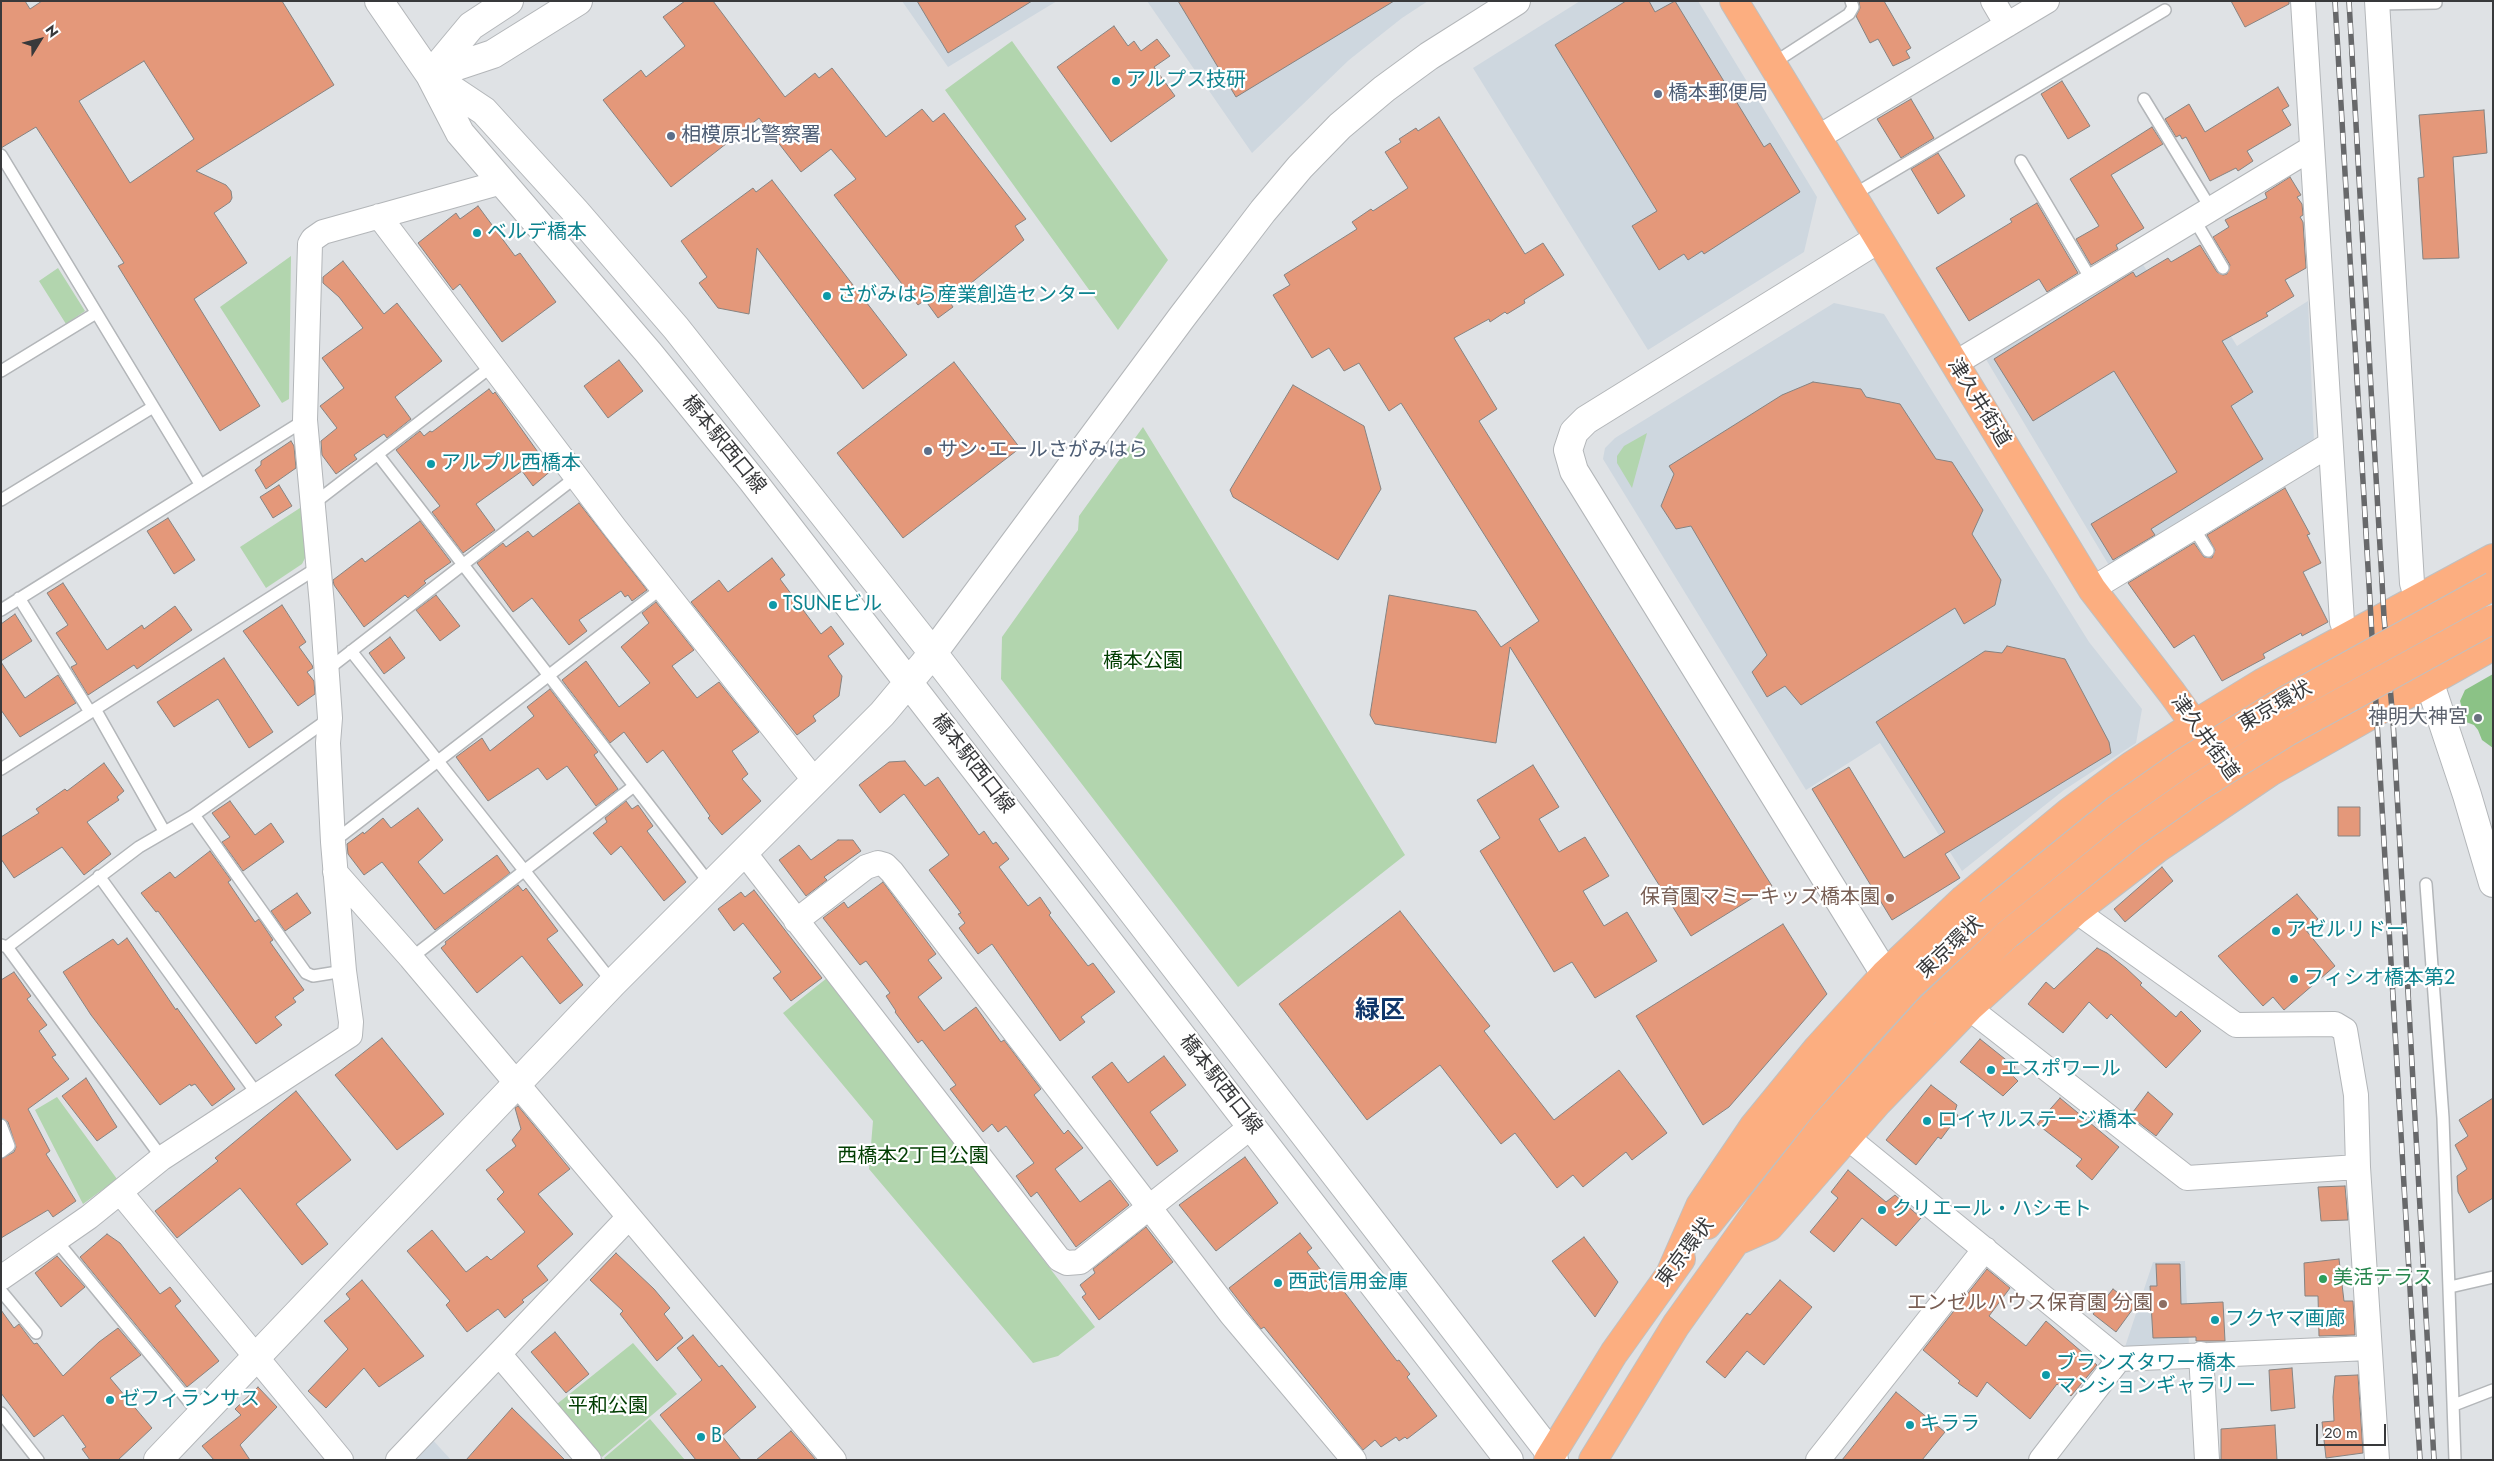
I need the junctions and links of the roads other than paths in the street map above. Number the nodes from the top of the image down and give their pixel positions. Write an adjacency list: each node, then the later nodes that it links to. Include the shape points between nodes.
1 (379, 1): 15 (street, 橋本駅西口線)
2 (508, 1): 15 (street, via 471,26)
3 (578, 1): 15 (street, via 493,54)
4 (1516, 1): 54 (street, via 1384,89 1340,126 1300,167 1182,317)
5 (1734, 1): 14 (highway, 津久井街道)
6 (1851, 1): 14 (lane, via 1849,14)
7 (1993, 1): 13 (street)
8 (2048, 1): 13 (street)
9 (2303, 1): 18 (street)
10 (2377, 3): 11 (lane); 48 (street, via 2412,584)
11 (2436, 3)
12 (2165, 10): 22 (lane)
13 (2007, 25): 17 (street)
14 (1772, 64): 17 (highway, 津久井街道)
15 (430, 75): 21 (street, 橋本駅西口線, via 460,133); 54 (street, 橋本駅西口線, via 484,112 676,328)
16 (2144, 99): 23 (lane)
17 (1817, 138): 22 (highway, 津久井街道)
18 (2312, 148): 23 (street); 34 (street)
19 (1, 155): 28 (lane)
20 (2021, 161): 27 (lane)
21 (502, 182): 24 (street); 58 (street, 橋本駅西口線, via 648,352)
22 (1852, 196): 25 (highway, 津久井街道)
23 (2203, 214): 26 (lane); 27 (street)
24 (379, 216): 30 (street); 33 (street, via 323,232 310,244)
25 (1878, 239): 29 (highway, 津久井街道); 82 (street, via 1586,420 1574,432 1568,450 1574,471)
26 (2223, 268)
27 (2092, 281): 29 (street)
28 (96, 313): 31 (lane); 32 (lane)
29 (1954, 364): 46 (highway, 津久井街道)
30 (491, 367): 35 (lane); 36 (street)
31 (1, 371)
32 (153, 407): 37 (lane); 38 (lane)
33 (305, 420): 37 (lane); 39 (street)
34 (2329, 445): 40 (street); 51 (street, via 2342,622)
35 (379, 456): 39 (lane); 42 (lane)
36 (576, 477): 42 (lane); 45 (street)
37 (200, 484): 47 (lane)
38 (1, 500)
39 (314, 504): 44 (street)
40 (2193, 527): 41 (lane); 46 (street)
41 (2208, 551)
42 (462, 565): 53 (lane); 56 (lane)
43 (2492, 566): 48 (highway); 99 (highway, 東京環状, bridge, via 2183,763 2109,815 1989,913 1910,986 1856,1044 1754,1165)
44 (317, 568): 55 (street); 59 (lane)
45 (662, 588): 56 (lane); 64 (street)
46 (2092, 589): 61 (highway, 津久井街道)
47 (19, 598): 49 (lane); 59 (lane)
48 (2417, 600): 51 (highway)
49 (1, 610)
50 (2493, 618): 97 (highway, 東京環状, bridge, via 2287,732 2197,788 2109,851 2008,934 1926,1012 1852,1091 1763,1203)
51 (2348, 636): 61 (highway)
52 (2493, 646): 57 (highway)
53 (351, 651): 55 (lane); 62 (lane)
54 (933, 653): 58 (street); 114 (street, 橋本駅西口線)
55 (327, 670): 60 (street)
56 (547, 675): 62 (lane); 65 (lane)
57 (2429, 681): 66 (highway); 74 (street)
58 (909, 682): 64 (street); 88 (street, 橋本駅西口線)
59 (93, 710): 63 (lane); 68 (lane)
60 (330, 718): 67 (lane); 69 (street, via 328,743)
61 (2195, 724): 66 (highway, 津久井街道); 82 (highway, via 2070,812 1964,900)
62 (437, 760): 69 (lane); 71 (lane)
63 (1, 769)
64 (815, 781): 70 (street)
65 (634, 786): 71 (lane); 75 (lane)
66 (2242, 790): 77 (highway, via 2158,848)
67 (194, 815): 68 (lane); 81 (lane, via 306,973 313,976)
68 (164, 831): 73 (lane)
69 (333, 842): 72 (street)
70 (743, 852): 75 (street); 78 (street)
71 (522, 871): 80 (lane); 83 (lane)
72 (335, 872): 80 (street); 81 (street)
73 (99, 876): 79 (lane); 86 (lane)
74 (2493, 883)
75 (710, 884): 83 (street)
76 (2426, 884): 102 (lane, via 2443,1118)
77 (2076, 911): 84 (highway); 92 (street, via 2236,1025 2335,1024 2345,1030 2356,1095)
78 (796, 921): 94 (street, via 1059,1259 1067,1264 1080,1262); 94 (street, via 866,867 878,863 885,865)
79 (4, 946): 91 (lane)
80 (411, 958): 85 (street)
81 (344, 970): 86 (street, via 350,1036)
82 (1885, 974): 99 (highway, via 1754,1126 1700,1206)
83 (612, 983): 85 (street)
84 (1969, 1008): 89 (highway, via 1878,1102); 92 (street, via 2187,1178)
85 (516, 1084): 95 (street); 108 (street)
86 (257, 1094): 91 (street)
87 (1, 1125): 90 (lane, via 9,1146)
88 (1252, 1126): 94 (street); 122 (street, 橋本駅西口線)
89 (1848, 1138): 97 (highway, via 1769,1227); 98 (street)
90 (1, 1152)
91 (162, 1158): 93 (street)
92 (2358, 1167): 105 (street)
93 (120, 1192): 96 (street); 108 (street)
94 (1150, 1207): 121 (street, via 1230,1314)
95 (628, 1217): 106 (street); 120 (street)
96 (56, 1240): 101 (street); 113 (lane)
97 (1739, 1240): 123 (highway, 東京環状, via 1676,1324)
98 (1985, 1249): 109 (street); 124 (street)
99 (1671, 1272): 114 (highway, 東京環状, via 1614,1353)
100 (2493, 1277): 102 (lane)
101 (1, 1278)
102 (2450, 1287): 111 (lane)
103 (1, 1291): 104 (lane)
104 (36, 1333)
105 (2369, 1348): 107 (street); 127 (street)
106 (499, 1354): 118 (street); 119 (street)
107 (2201, 1354): 109 (street); 126 (street)
108 (256, 1357): 113 (street); 117 (street)
109 (2119, 1359): 125 (street)
110 (2493, 1390): 111 (lane)
111 (2454, 1405): 128 (lane)
112 (1, 1413): 115 (lane)
113 (200, 1415): 116 (street)
114 (1551, 1458)
115 (38, 1460)
116 (158, 1460)
117 (341, 1460)
118 (398, 1460)
119 (589, 1460)
120 (834, 1460)
121 (1354, 1460)
122 (1509, 1460)
123 (1593, 1460)
124 (1818, 1460)
125 (2041, 1460)
126 (2207, 1460)
127 (2377, 1460)
128 (2455, 1460)

